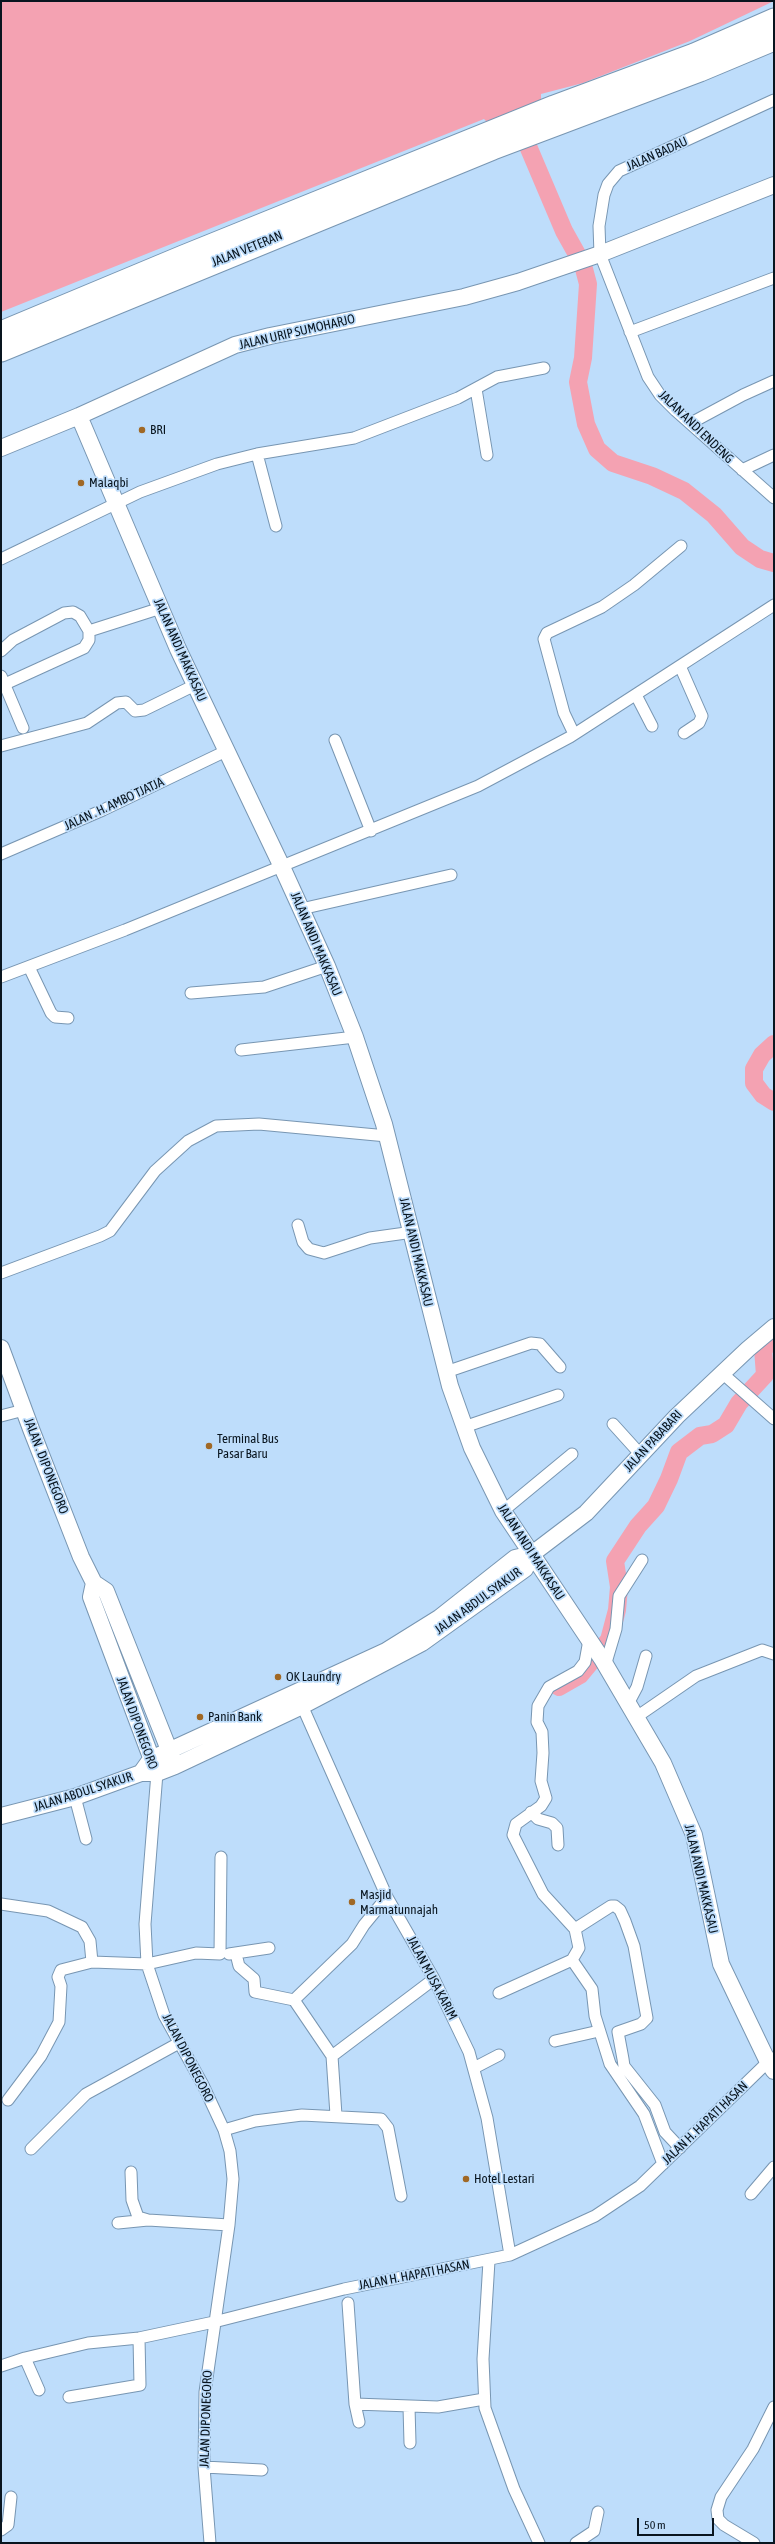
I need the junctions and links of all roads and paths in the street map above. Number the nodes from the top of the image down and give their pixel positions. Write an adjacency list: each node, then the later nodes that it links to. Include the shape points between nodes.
1 (774, 19): 4 (highway)
2 (774, 40): 4 (highway, via 700,71)
3 (774, 100): 7 (street, JALAN BADAU, via 628,166 612,177 600,209)
4 (558, 115): 5 (highway)
5 (492, 141): 9 (highway, JALAN VETERAN, via 183,256); 11 (highway, JALAN VETERAN)
6 (774, 185): 7 (street, JALAN URIP SUMOHARJO)
7 (592, 256): 10 (street, JALAN ANDI ENDENG); 15 (street, JALAN URIP SUMOHARJO, via 464,297 235,345)
8 (774, 278): 10 (street)
9 (1, 332)
10 (630, 332): 16 (street, JALAN ANDI ENDENG, via 648,376 660,395)
11 (1, 351)
12 (544, 368): 14 (street, via 504,374)
13 (774, 381): 16 (street)
14 (476, 389): 18 (street, via 354,438); 19 (street)
15 (79, 416): 17 (street, JALAN URIP SUMOHARJO); 23 (street, JALAN ANDI MAKKASAU)
16 (691, 423): 21 (street, JALAN ANDI ENDENG)
17 (1, 448)
18 (257, 454): 23 (street, via 216,464); 24 (street)
19 (487, 455)
20 (774, 455): 21 (street)
21 (742, 470): 22 (street, JALAN ANDI ENDENG)
22 (774, 498)
23 (117, 503): 26 (street); 28 (street, JALAN ANDI MAKKASAU)
24 (276, 526)
25 (681, 546): 38 (street, via 634,585 602,607 547,634 544,639 564,714)
26 (1, 559)
27 (774, 605): 31 (street)
28 (161, 608): 29 (street); 33 (street, JALAN ANDI MAKKASAU)
29 (89, 631): 30 (street, via 80,616 73,612 64,613 13,640); 32 (street, via 89,640 84,648)
30 (1, 651)
31 (680, 666): 34 (street); 37 (street, via 702,716 699,723)
32 (3, 680): 36 (street)
33 (195, 685): 40 (street, via 144,710 135,711 126,702 117,703 87,723); 41 (street, JALAN ANDI MAKKASAU)
34 (636, 695): 35 (street); 38 (street)
35 (652, 726)
36 (23, 728)
37 (684, 732)
38 (574, 734): 42 (street, via 478,786)
39 (335, 740): 42 (street)
40 (1, 746)
41 (226, 751): 43 (street, JALAN . H. AMBO TJATJA, via 103,810); 44 (street, JALAN ANDI MAKKASAU)
42 (371, 831): 44 (street)
43 (1, 854)
44 (282, 867): 46 (street, JALAN ANDI MAKKASAU); 48 (street)
45 (451, 876): 46 (street)
46 (301, 909): 47 (street, JALAN ANDI MAKKASAU)
47 (327, 966): 50 (street, via 264,987); 52 (street, JALAN ANDI MAKKASAU)
48 (29, 967): 49 (street); 51 (street, via 51,1013 55,1017)
49 (1, 977)
50 (191, 992)
51 (68, 1018)
52 (355, 1037): 53 (street); 54 (street, JALAN ANDI MAKKASAU)
53 (241, 1050)
54 (387, 1136): 56 (street, JALAN ANDI MAKKASAU); 57 (street, via 259,1124 216,1126 188,1141 155,1170 110,1231)
55 (298, 1225): 56 (street, via 303,1242 309,1249 324,1253 370,1238)
56 (413, 1232): 61 (street, JALAN ANDI MAKKASAU)
57 (1, 1272)
58 (773, 1328): 62 (street, JALAN PABABARI)
59 (1, 1348): 64 (street, JALAN . DIPONEGORO)
60 (560, 1367): 61 (street, via 540,1344 531,1343)
61 (446, 1372): 68 (street, JALAN ANDI MAKKASAU)
62 (722, 1373): 66 (street); 70 (street, JALAN PABABARI)
63 (558, 1395): 68 (street)
64 (24, 1410): 65 (street); 74 (street, JALAN . DIPONEGORO, via 81,1557)
65 (1, 1416)
66 (774, 1419)
67 (613, 1424): 70 (street)
68 (464, 1427): 71 (street, JALAN ANDI MAKKASAU)
69 (572, 1454): 71 (street)
70 (641, 1454): 72 (street, JALAN PABABARI, via 586,1513)
71 (503, 1511): 72 (street, JALAN ANDI MAKKASAU)
72 (532, 1554): 75 (street, JALAN ANDI MAKKASAU); 78 (street, JALAN ABDUL SYAKUR, via 516,1558 439,1618)
73 (642, 1560): 75 (street, via 619,1596 616,1630)
74 (94, 1583): 80 (street, via 106,1591); 82 (street, JALAN DIPONEGORO, via 91,1597)
75 (598, 1653): 79 (street, JALAN ANDI MAKKASAU); 84 (street, via 578,1671 549,1687 538,1706 537,1722 542,1732 543,1753 541,1781 546,1794)
76 (774, 1654): 79 (street, via 762,1650 696,1676)
77 (646, 1656): 79 (street)
78 (300, 1699): 80 (street, JALAN ABDUL SYAKUR); 81 (street, JALAN ABDUL SYAKUR); 89 (street, JALAN MUSA KARIM)
79 (632, 1711): 106 (street, JALAN ANDI MAKKASAU, via 663,1763 694,1835 721,1964)
80 (169, 1750): 81 (street); 82 (street, JALAN ABDUL SYAKUR)
81 (175, 1766): 82 (street, JALAN ABDUL SYAKUR)
82 (150, 1768): 83 (street, JALAN ABDUL SYAKUR); 97 (street, JALAN DIPONEGORO, via 145,1924)
83 (75, 1797): 85 (street, JALAN ABDUL SYAKUR); 86 (street)
84 (534, 1815): 87 (street, via 557,1828); 91 (street, via 516,1824 513,1835 543,1894)
85 (1, 1816)
86 (86, 1839)
87 (558, 1845)
88 (221, 1857): 93 (street)
89 (388, 1898): 98 (street, JALAN MUSA KARIM); 100 (street, via 364,1924 352,1944)
90 (1, 1904): 96 (street, via 48,1911 82,1927 90,1941)
91 (575, 1929): 95 (street, via 579,1948); 101 (street, via 615,1906 620,1910 634,1946 646,2018 641,2024)
92 (269, 1948): 94 (street)
93 (220, 1954): 94 (street); 97 (street, via 187,1955)
94 (236, 1954): 100 (street, via 239,1966 254,1979 255,1992)
95 (572, 1960): 99 (street); 101 (street, via 592,1989 595,2016)
96 (92, 1962): 97 (street); 108 (street, via 61,1970 58,1977 62,1986 59,2022 41,2056)
97 (147, 1964): 103 (street, JALAN DIPONEGORO, via 164,2014)
98 (434, 1979): 105 (street); 107 (street, JALAN MUSA KARIM, via 463,2038)
99 (498, 1993)
100 (294, 2000): 105 (street)
101 (608, 2034): 102 (street); 112 (street, via 624,2066 650,2097); 112 (street, via 613,2071)
102 (555, 2041)
103 (179, 2043): 110 (street, JALAN DIPONEGORO, via 203,2085); 111 (street, via 86,2094)
104 (498, 2055): 107 (street)
105 (332, 2056): 109 (street)
106 (772, 2063): 112 (street, JALAN H. HAPATI HASAN)
107 (474, 2068): 120 (street, JALAN MUSA KARIM, via 487,2118)
108 (8, 2100)
109 (336, 2115): 110 (street, via 302,2115 255,2121); 116 (street, via 385,2121)
110 (224, 2130): 119 (street, JALAN DIPONEGORO, via 230,2151 233,2179)
111 (31, 2149)
112 (672, 2156): 120 (street, JALAN H. HAPATI HASAN, via 640,2186 595,2216)
113 (774, 2167): 115 (street)
114 (131, 2172): 117 (street, via 132,2200 138,2217)
115 (751, 2194)
116 (401, 2196)
117 (148, 2220): 118 (street); 119 (street)
118 (118, 2223)
119 (229, 2224): 123 (street, JALAN DIPONEGORO)
120 (510, 2255): 121 (street, JALAN H. HAPATI HASAN)
121 (489, 2261): 123 (street, JALAN H. HAPATI HASAN, via 344,2289); 129 (street, via 483,2359)
122 (348, 2303): 130 (street)
123 (214, 2322): 124 (street, JALAN H. HAPATI HASAN); 135 (street, JALAN DIPONEGORO, via 205,2392)
124 (139, 2338): 125 (street, JALAN H. HAPATI HASAN, via 88,2343); 128 (street, via 140,2385)
125 (25, 2358): 126 (street, JALAN H. HAPATI HASAN); 127 (street)
126 (1, 2366)
127 (39, 2390)
128 (69, 2397)
129 (484, 2399): 132 (street, via 438,2407); 141 (street, via 511,2481)
130 (355, 2404): 132 (street); 133 (street)
131 (774, 2406): 143 (street, via 753,2449 721,2497 717,2510 718,2519 724,2525)
132 (409, 2407): 134 (street)
133 (359, 2422)
134 (410, 2443)
135 (204, 2467): 136 (street); 140 (street, JALAN DIPONEGORO)
136 (262, 2470)
137 (11, 2497): 139 (street, via 8,2525)
138 (598, 2512): 142 (street, via 594,2531)
139 (1, 2530)
140 (210, 2543)
141 (539, 2543)
142 (576, 2543)
143 (754, 2543)

